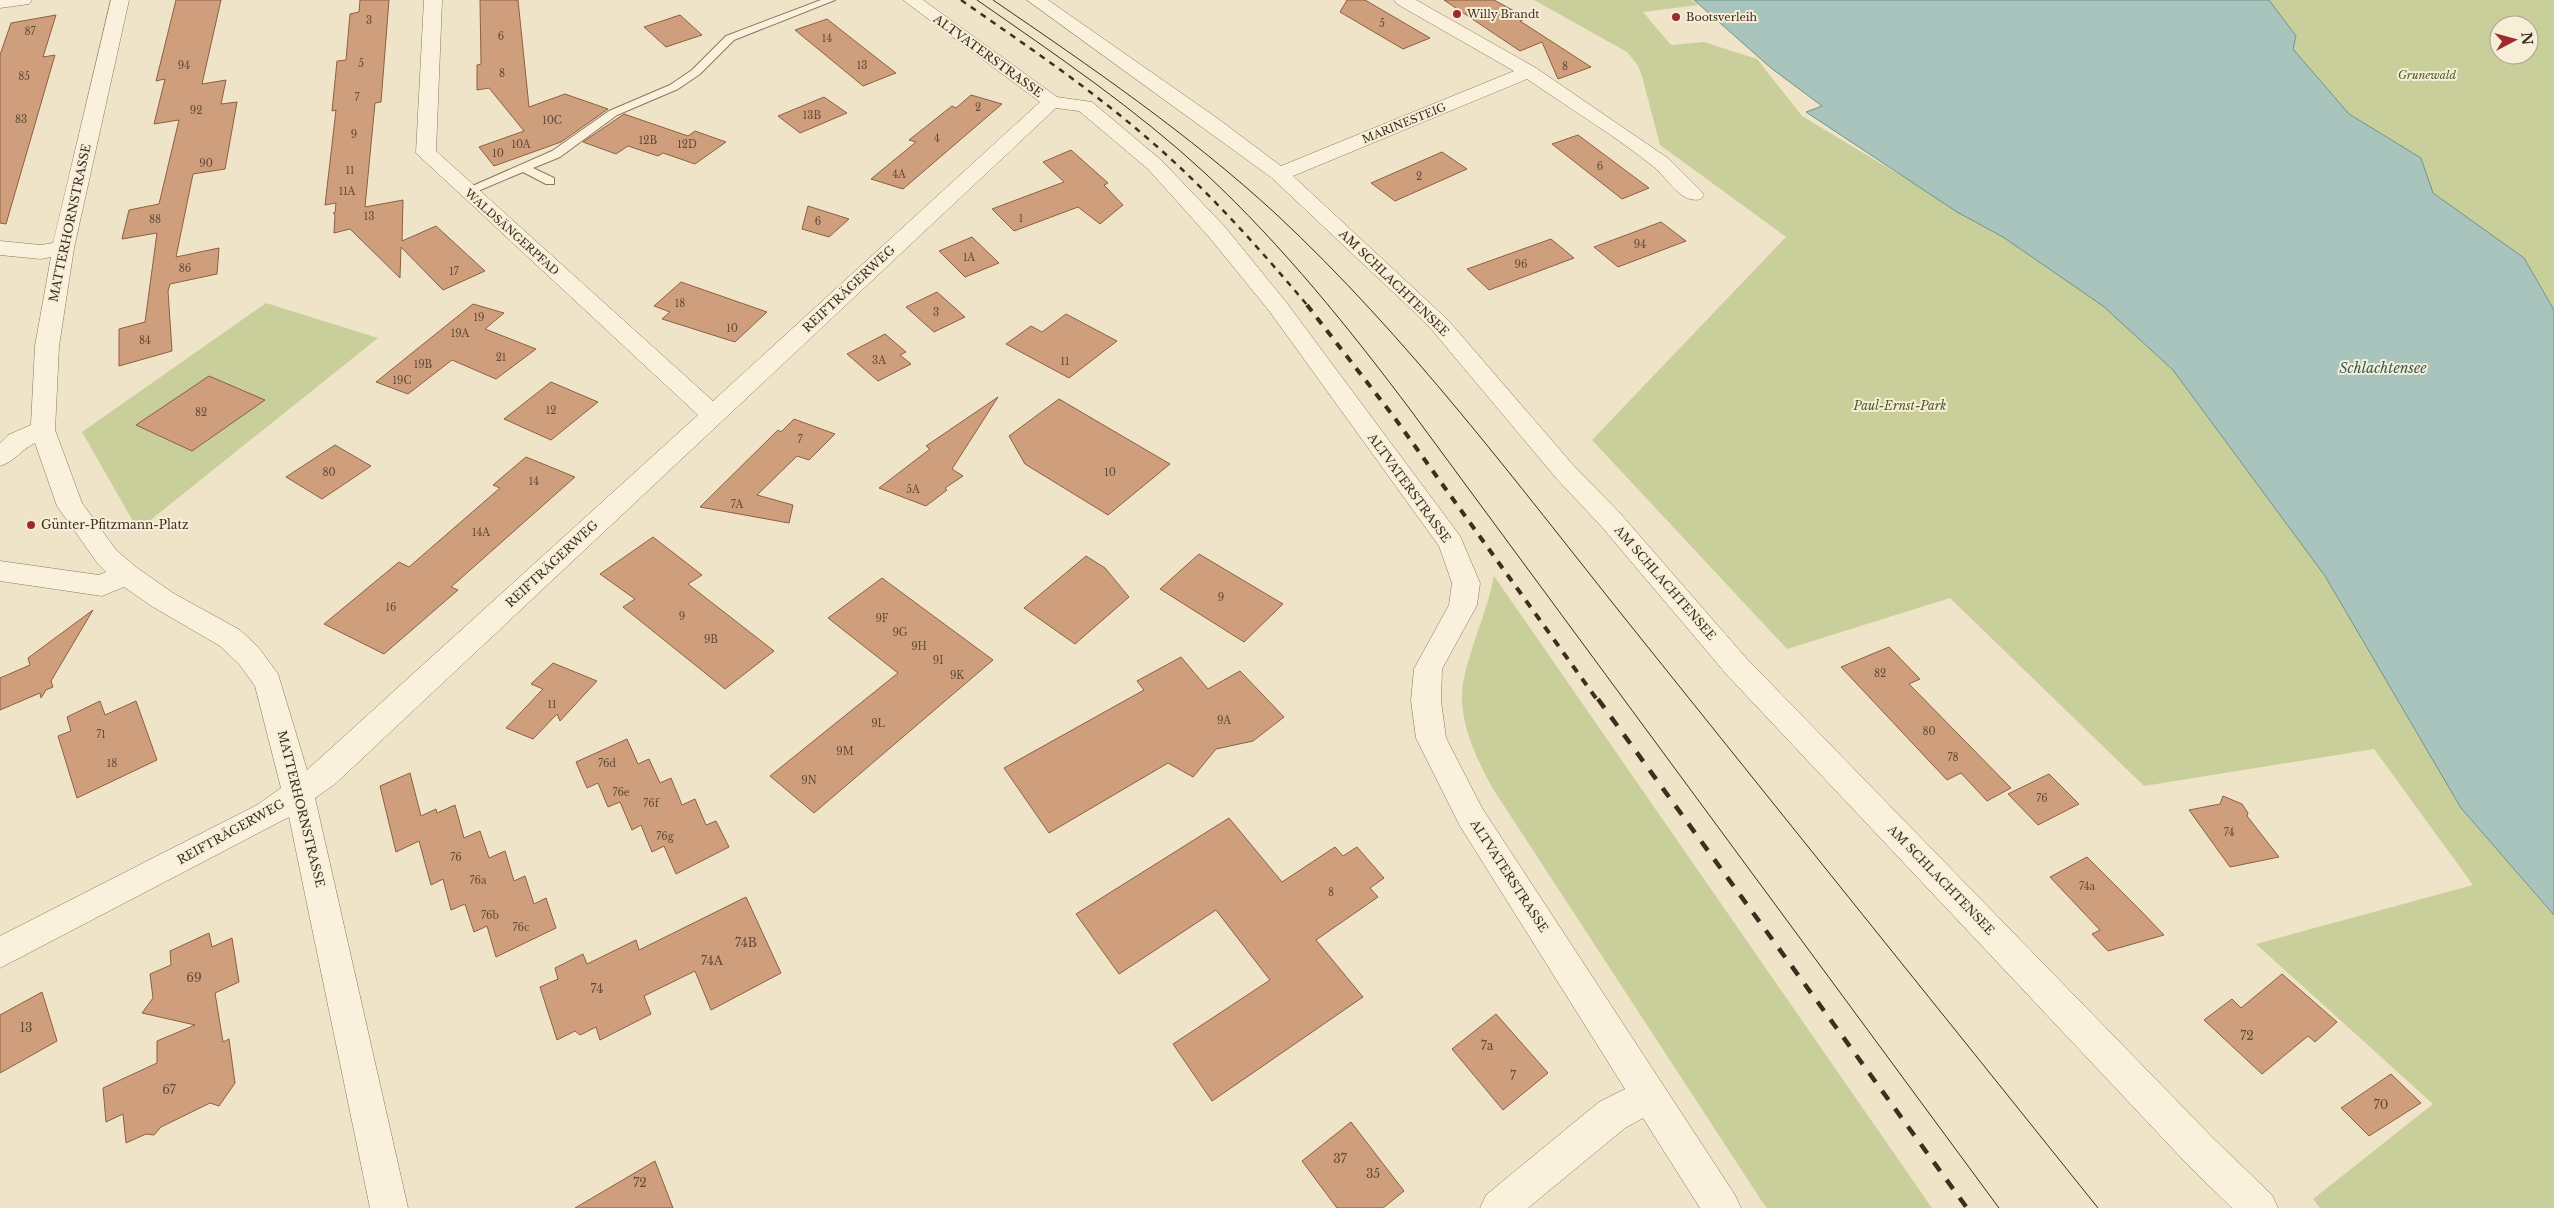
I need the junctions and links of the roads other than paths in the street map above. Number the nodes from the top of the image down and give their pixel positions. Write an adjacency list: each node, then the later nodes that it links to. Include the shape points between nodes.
1 (23, 0): 8 (street)
2 (120, 0): 17 (street, MATTERHORNSTRASSE)
3 (433, 0): 14 (street, WALDSÄNGERPFAD, via 426,154)
4 (830, 0): 11 (lane, via 730,38 687,79 613,113 556,154)
5 (912, 0): 10 (street, ALTVATERSTRASSE)
6 (1036, 0): 12 (street, AM SCHLACHTENSEE)
7 (1403, 0): 9 (street)
8 (0, 3)
9 (1529, 72): 12 (street, MARINESTEIG); 15 (street, via 1662,163)
10 (1052, 102): 18 (street, REIFTRÄGERWEG); 25 (street, ALTVATERSTRASSE, via 1085,106 1156,166 1217,232 1278,307 1451,543 1466,583 1463,605 1428,669 1426,701 1431,738 1471,817)
11 (525, 168): 13 (lane); 14 (lane)
12 (1279, 174): 29 (street, AM SCHLACHTENSEE, via 1440,325 1737,667 2200,1151)
13 (550, 181)
14 (467, 191): 18 (street, WALDSÄNGERPFAD)
15 (1694, 195)
16 (0, 248): 17 (street, via 41,252)
17 (63, 248): 19 (street, MATTERHORNSTRASSE, via 47,346)
18 (712, 414): 23 (street, REIFTRÄGERWEG, via 331,769)
19 (43, 430): 20 (street, via 18,440); 22 (street, MATTERHORNSTRASSE, via 70,506 107,557)
20 (0, 457)
21 (0, 571): 22 (street, via 102,586)
22 (126, 574): 23 (street, MATTERHORNSTRASSE, via 230,638 249,656 268,682)
23 (299, 793): 24 (street, REIFTRÄGERWEG, via 268,814); 26 (street, MATTERHORNSTRASSE)
24 (0, 954)
25 (1650, 1094): 27 (street, via 1612,1115); 28 (street, ALTVATERSTRASSE)
26 (389, 1208)
27 (1500, 1208)
28 (1722, 1208)
29 (2259, 1208)

